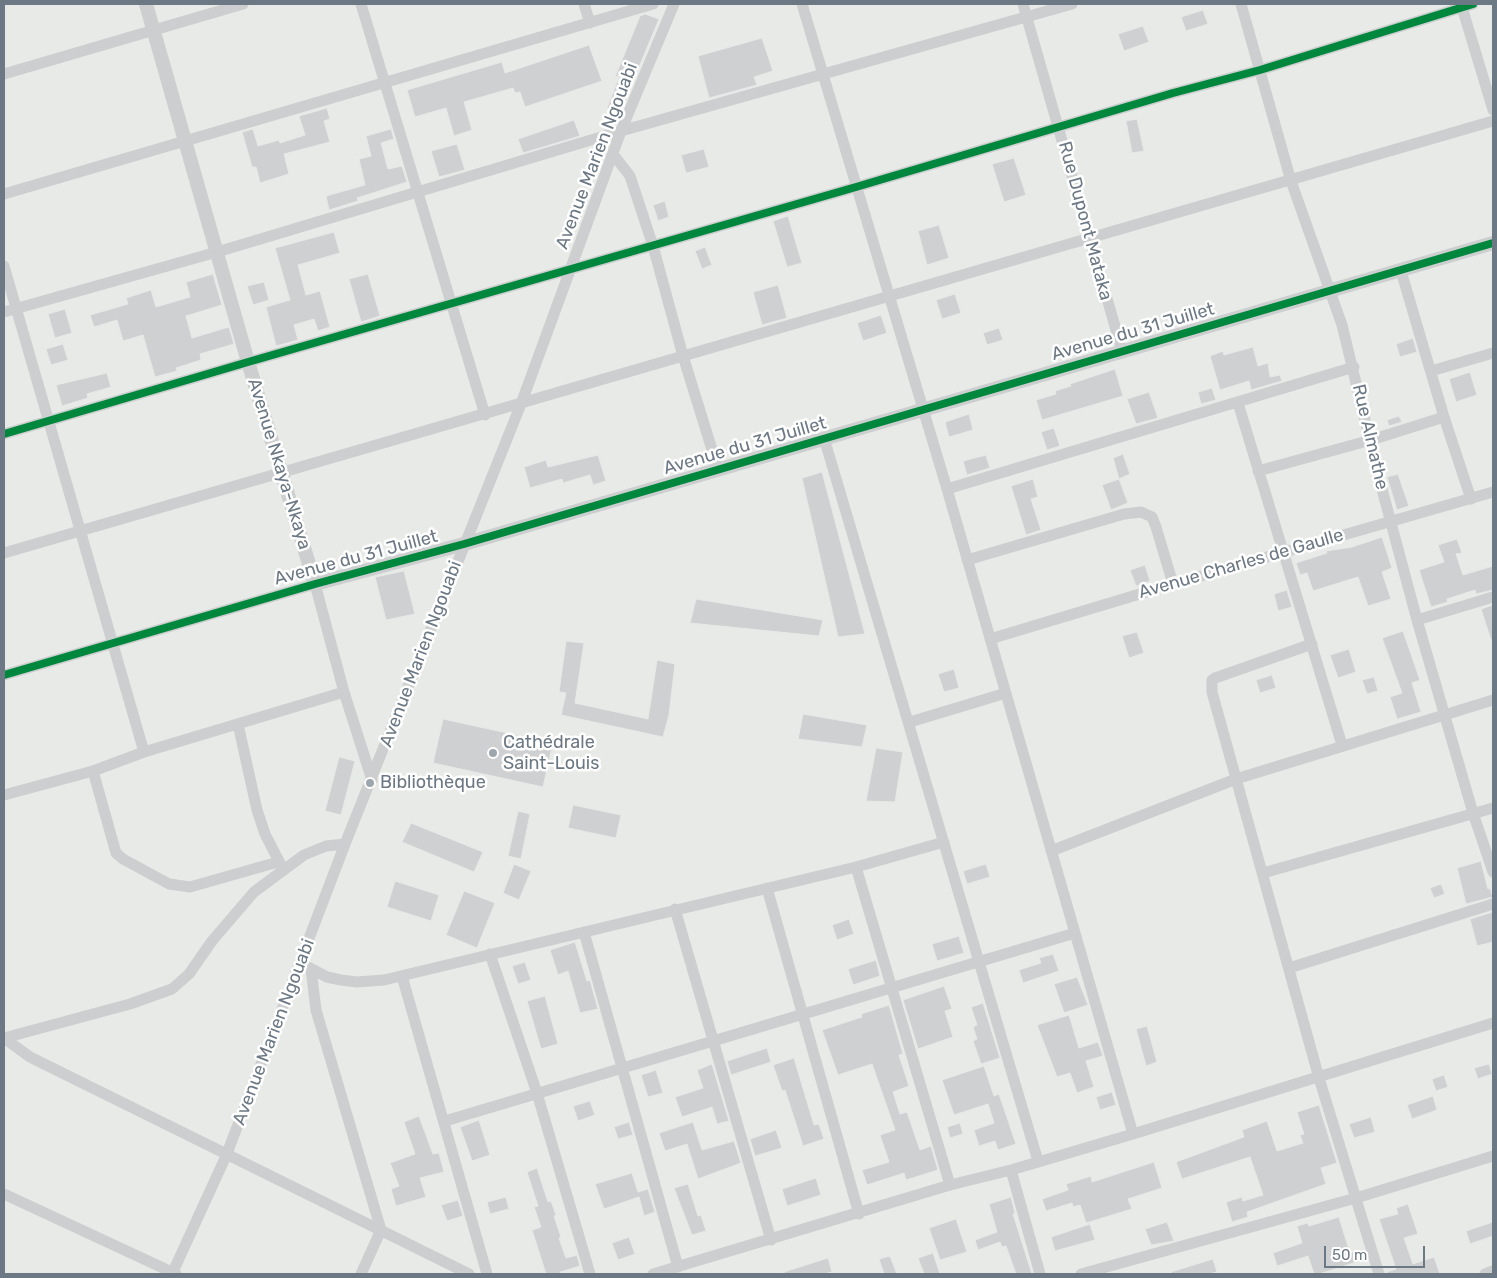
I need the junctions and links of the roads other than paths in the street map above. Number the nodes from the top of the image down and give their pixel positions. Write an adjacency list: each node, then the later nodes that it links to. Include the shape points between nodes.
1 (146, 4): 14 (street, Avenue Nkaya-Nkaya)
2 (243, 4): 14 (street)
3 (362, 4): 18 (street)
4 (584, 4): 13 (street)
5 (653, 4): 13 (street)
6 (674, 4): 22 (street, Avenue Marien Ngouabi)
7 (802, 4): 17 (street)
8 (1023, 4): 12 (street, Rue Dupont Mataka)
9 (1072, 4): 12 (street)
10 (1241, 4): 15 (street, Rue Almathe)
11 (1465, 5): 15 (street); 19 (street)
12 (1027, 16): 17 (street); 21 (street, Rue Dupont Mataka)
13 (590, 23): 18 (street)
14 (153, 30): 16 (street); 23 (street, Avenue Nkaya-Nkaya)
15 (1260, 70): 21 (street); 25 (street, Rue Almathe)
16 (4, 74)
17 (824, 76): 22 (street); 26 (street)
18 (384, 84): 23 (street); 27 (street)
19 (1493, 110)
20 (1493, 121): 25 (street)
21 (1059, 126): 26 (street); 29 (street, Rue Dupont Mataka)
22 (621, 131): 24 (street, Avenue Marien Ngouabi); 27 (street)
23 (186, 141): 28 (street); 32 (street, Avenue Nkaya-Nkaya)
24 (613, 154): 31 (street, via 630,176); 34 (street, Avenue Marien Ngouabi)
25 (1291, 181): 29 (street); 36 (street, Rue Almathe)
26 (856, 188): 31 (street); 37 (street)
27 (418, 191): 32 (street); 38 (street)
28 (4, 194)
29 (1088, 238): 37 (street); 41 (street, Rue Dupont Mataka)
30 (1493, 243): 35 (street, Avenue du 31 Juillet)
31 (653, 246): 34 (street); 43 (street)
32 (217, 252): 39 (street); 44 (street, Avenue Nkaya-Nkaya)
33 (4, 266): 39 (street)
34 (569, 269): 38 (street); 48 (street, Avenue Marien Ngouabi)
35 (1401, 270): 36 (street, Avenue du 31 Juillet); 46 (street)
36 (1329, 291): 41 (street, Avenue du 31 Juillet); 45 (street, Rue Almathe)
37 (888, 295): 43 (street); 49 (street)
38 (452, 302): 44 (street); 50 (street)
39 (16, 308): 40 (street); 52 (street)
40 (4, 312)
41 (1122, 351): 49 (street, Avenue du 31 Juillet)
42 (1493, 353): 46 (street)
43 (683, 356): 48 (street); 56 (street)
44 (248, 362): 52 (street); 58 (street, Avenue Nkaya-Nkaya)
45 (1354, 367): 47 (street); 55 (street, Rue Almathe)
46 (1431, 371): 51 (street)
47 (1238, 402): 57 (street); 59 (street)
48 (521, 404): 50 (street); 64 (street, Avenue Marien Ngouabi)
49 (922, 409): 54 (street, Avenue du 31 Juillet); 59 (street)
50 (485, 415): 58 (street)
51 (1444, 417): 55 (street); 61 (street)
52 (50, 421): 53 (street); 63 (street)
53 (4, 434)
54 (824, 438): 56 (street, Avenue du 31 Juillet); 80 (street)
55 (1371, 440): 57 (street); 62 (street, Rue Almathe)
56 (718, 470): 64 (street, Avenue du 31 Juillet)
57 (1258, 471): 66 (street)
58 (283, 472): 63 (street); 68 (street, Avenue Nkaya-Nkaya)
59 (947, 489): 67 (street)
60 (1493, 492): 61 (street, Avenue Charles de Gaulle)
61 (1470, 499): 62 (street, Avenue Charles de Gaulle)
62 (1390, 521): 66 (street, Avenue Charles de Gaulle); 71 (street, Rue Almathe)
63 (80, 531): 65 (street); 73 (street)
64 (464, 544): 68 (street, Avenue du 31 Juillet); 86 (street, Avenue Marien Ngouabi)
65 (4, 553)
66 (1283, 553): 69 (street, Avenue Charles de Gaulle); 74 (street)
67 (967, 560): 69 (street, via 1124,514 1141,512 1152,517 1156,526); 72 (street)
68 (315, 584): 73 (street, Avenue du 31 Juillet); 76 (street, Avenue Nkaya-Nkaya)
69 (1173, 584): 72 (street, Avenue Charles de Gaulle)
70 (1493, 597): 71 (street)
71 (1417, 620): 79 (street, Rue Almathe)
72 (990, 639): 77 (street)
73 (114, 642): 75 (street, Avenue du 31 Juillet); 83 (street)
74 (1312, 644): 82 (street); 85 (street, via 1212,680 1212,692)
75 (4, 674)
76 (344, 692): 81 (street); 86 (street, Avenue Nkaya-Nkaya)
77 (1006, 693): 80 (street); 92 (street)
78 (1493, 700): 79 (street)
79 (1445, 714): 82 (street); 89 (street, Rue Almathe)
80 (910, 722): 90 (street)
81 (238, 724): 83 (street); 93 (street, via 257,810)
82 (1342, 745): 85 (street)
83 (144, 752): 84 (street)
84 (92, 771): 87 (street); 93 (street, via 116,853 170,884 182,887)
85 (1236, 779): 92 (street); 96 (street)
86 (372, 780): 91 (street, Avenue Marien Ngouabi)
87 (4, 795)
88 (1493, 808): 89 (street)
89 (1472, 813): 95 (street, Rue Almathe); 96 (street)
90 (944, 842): 94 (street); 104 (street)
91 (345, 844): 93 (street, via 326,846); 103 (street, Avenue Marien Ngouabi)
92 (1051, 851): 101 (street)
93 (281, 866): 111 (street, via 212,941 190,974 172,989 148,999)
94 (856, 867): 97 (street); 108 (street)
95 (1493, 872)
96 (1263, 873): 105 (street)
97 (767, 888): 99 (street); 109 (street)
98 (1493, 904): 105 (street)
99 (675, 909): 100 (street); 112 (street)
100 (584, 932): 102 (street); 113 (street)
101 (1075, 933): 104 (street); 117 (street)
102 (490, 954): 107 (street); 115 (street)
103 (300, 963): 106 (street); 118 (street, Avenue Marien Ngouabi)
104 (979, 963): 108 (street); 120 (street)
105 (1289, 968): 114 (street)
106 (312, 969): 107 (street, via 327,977 357,982); 126 (street, via 316,1010)
107 (402, 976): 116 (street)
108 (891, 989): 109 (street); 122 (street)
109 (804, 1016): 112 (street); 125 (street)
110 (1493, 1023): 114 (street)
111 (4, 1038): 118 (street, via 30,1057)
112 (714, 1042): 113 (street); 127 (street)
113 (623, 1068): 115 (street); 128 (street)
114 (1319, 1078): 117 (street); 124 (street)
115 (538, 1093): 116 (street); 134 (street)
116 (445, 1121): 133 (street)
117 (1134, 1134): 120 (street)
118 (226, 1156): 126 (street); 130 (street, Avenue Marien Ngouabi)
119 (1493, 1156): 124 (street)
120 (1038, 1162): 121 (street)
121 (1011, 1170): 122 (street); 136 (street)
122 (950, 1185): 125 (street)
123 (4, 1194): 130 (street)
124 (1356, 1198): 137 (street); 138 (street)
125 (859, 1214): 127 (street)
126 (381, 1230): 131 (street); 132 (street)
127 (771, 1240): 128 (street)
128 (678, 1267): 135 (street)
129 (1493, 1271): 139 (street)
130 (174, 1274)
131 (361, 1274)
132 (469, 1274)
133 (487, 1274)
134 (590, 1274)
135 (653, 1274)
136 (1040, 1274)
137 (1081, 1274)
138 (1379, 1274)
139 (1485, 1274)

